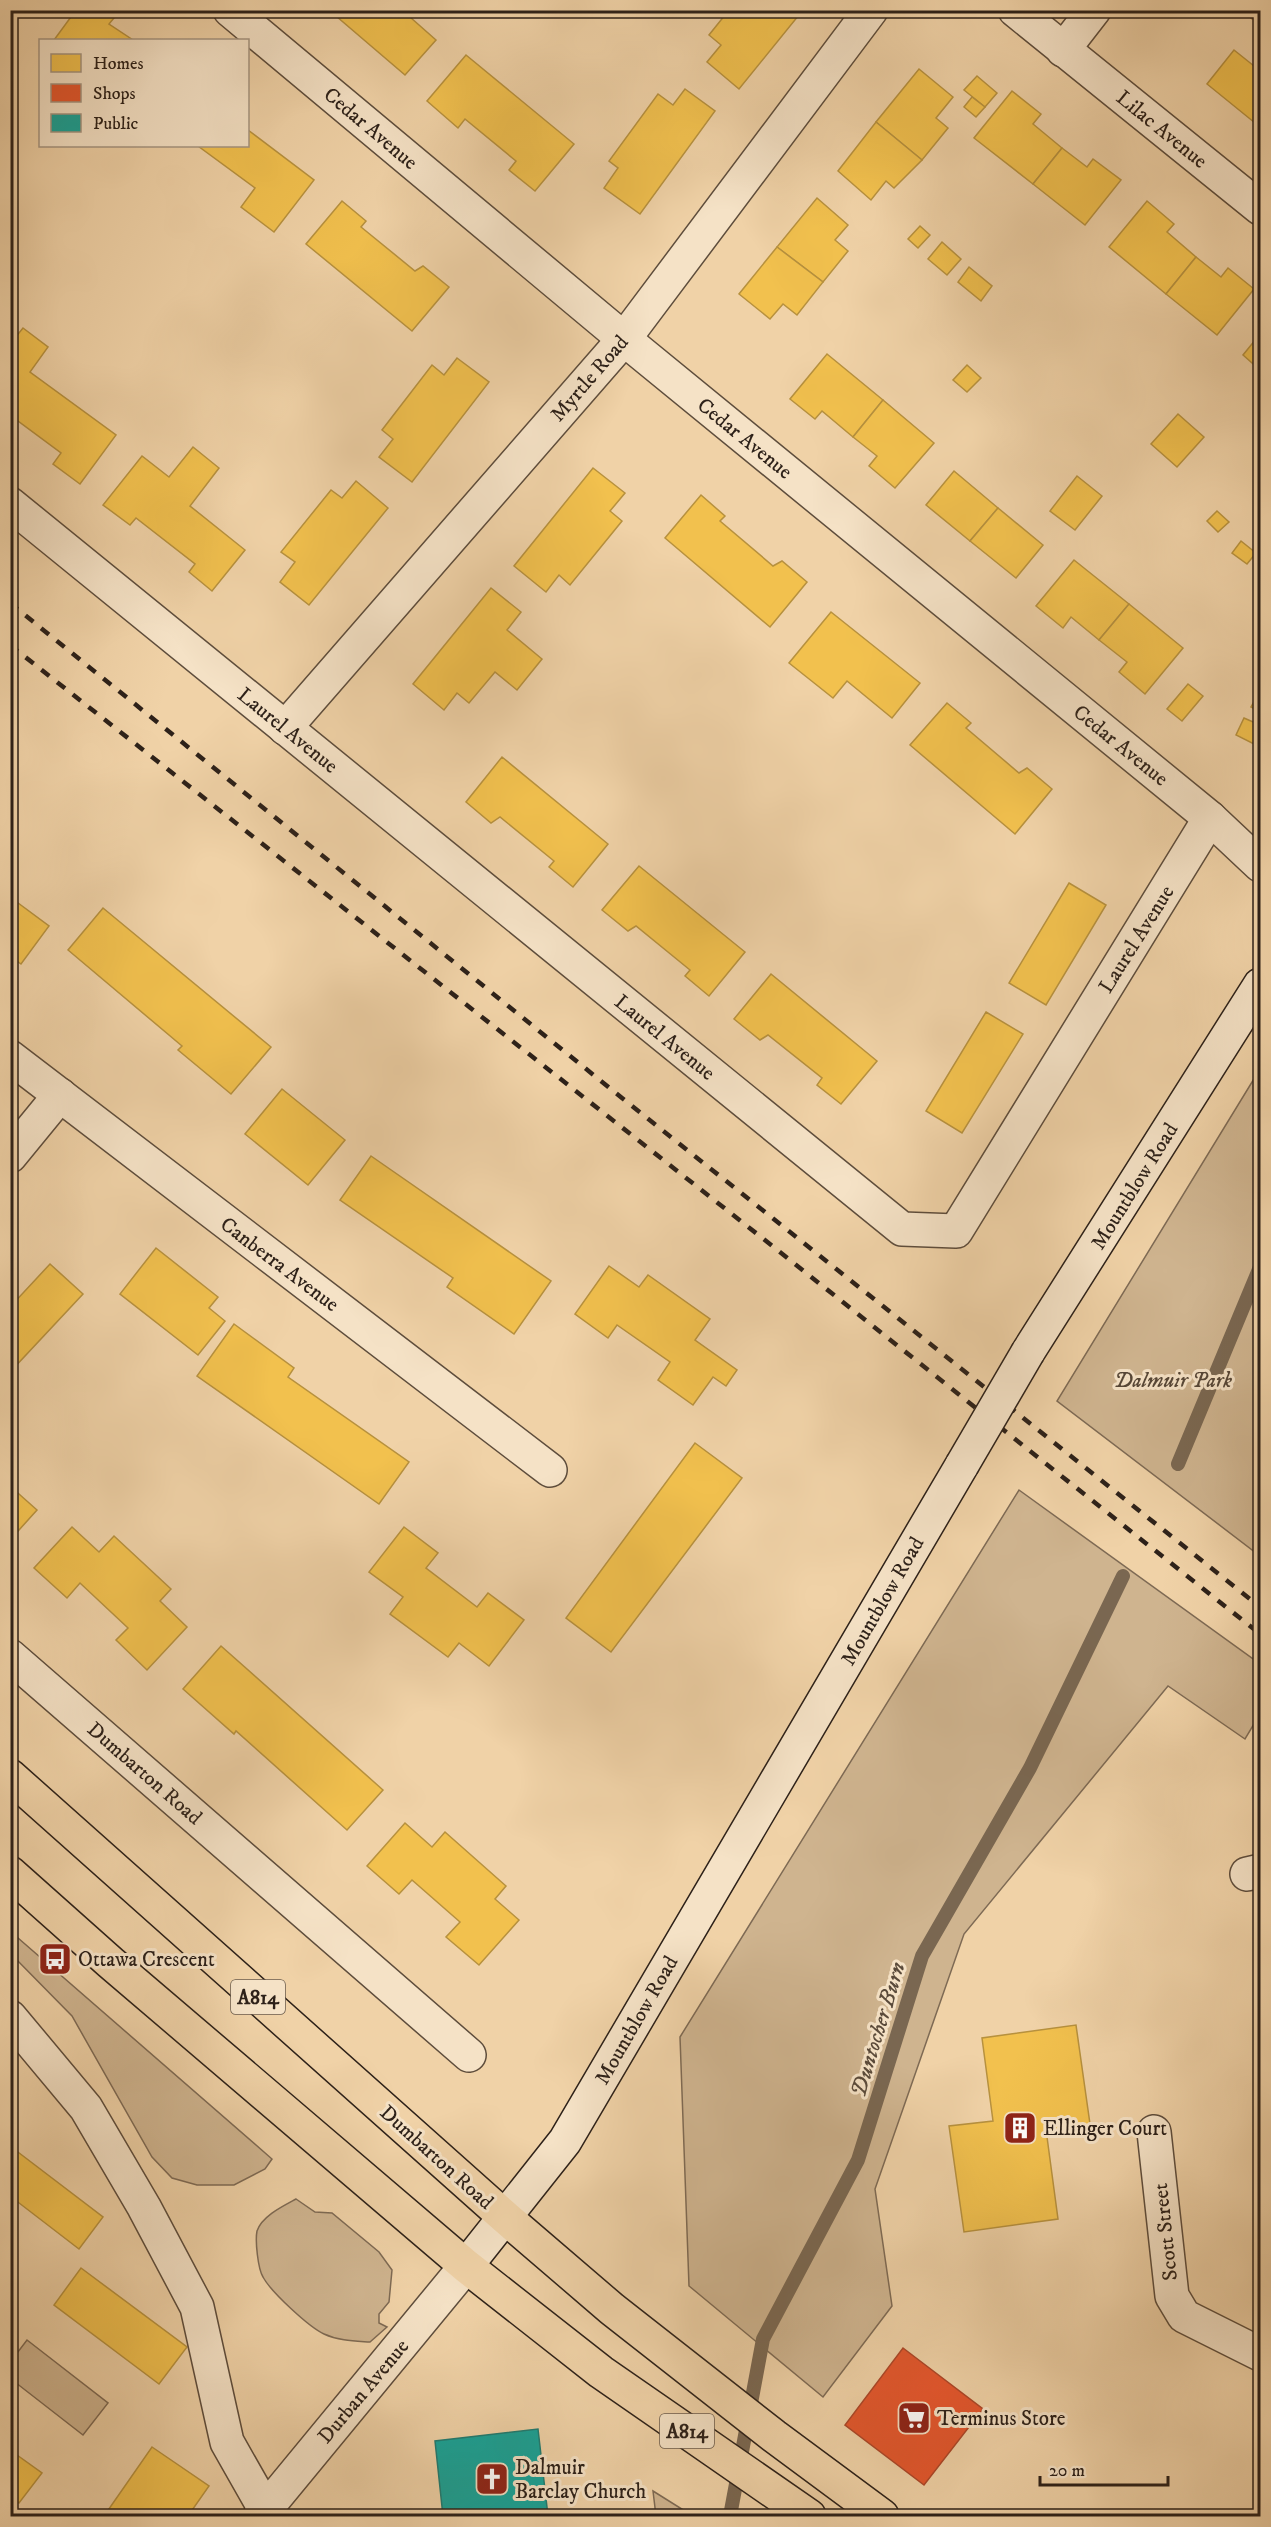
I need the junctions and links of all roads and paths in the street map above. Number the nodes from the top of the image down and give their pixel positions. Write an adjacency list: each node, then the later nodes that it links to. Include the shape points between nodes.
1 (230, 10): 7 (street, Cedar Avenue)
2 (871, 10): 7 (street, Myrtle Road)
3 (1015, 10): 5 (street, Lilac Avenue)
4 (1094, 10): 5 (street)
5 (1063, 50): 6 (street, Lilac Avenue)
6 (1260, 208)
7 (624, 339): 9 (street, Myrtle Road); 10 (street, Cedar Avenue)
8 (10, 504): 9 (street, Laurel Avenue)
9 (285, 728): 10 (street, Laurel Avenue, via 902,1229 956,1231)
10 (1210, 818): 11 (street, Cedar Avenue)
11 (1260, 865)
12 (1260, 985): 23 (street, Mountblow Road, bridge, via 1028,1352 565,2140)
13 (10, 1057): 14 (street, Canberra Avenue)
14 (60, 1095): 15 (street); 16 (street, Canberra Avenue)
15 (10, 1156)
16 (550, 1470)
17 (10, 1656): 21 (street, Dumbarton Road)
18 (10, 1776): 23 (main road, Dumbarton Road / A814)
19 (10, 1873): 24 (main road, A814)
20 (17, 2038): 26 (street, via 86,2109 197,2307 227,2442)
21 (469, 2055)
22 (1154, 2132): 25 (street, Scott Street, via 1172,2296 1184,2316)
23 (506, 2218): 24 (street, Mountblow Road); 28 (main road, Dumbarton Road / A814, via 612,2309)
24 (466, 2266): 26 (street, Durban Avenue); 27 (main road, A814, via 601,2372)
25 (1260, 2354)
26 (264, 2514)
27 (809, 2517)
28 (882, 2517)

